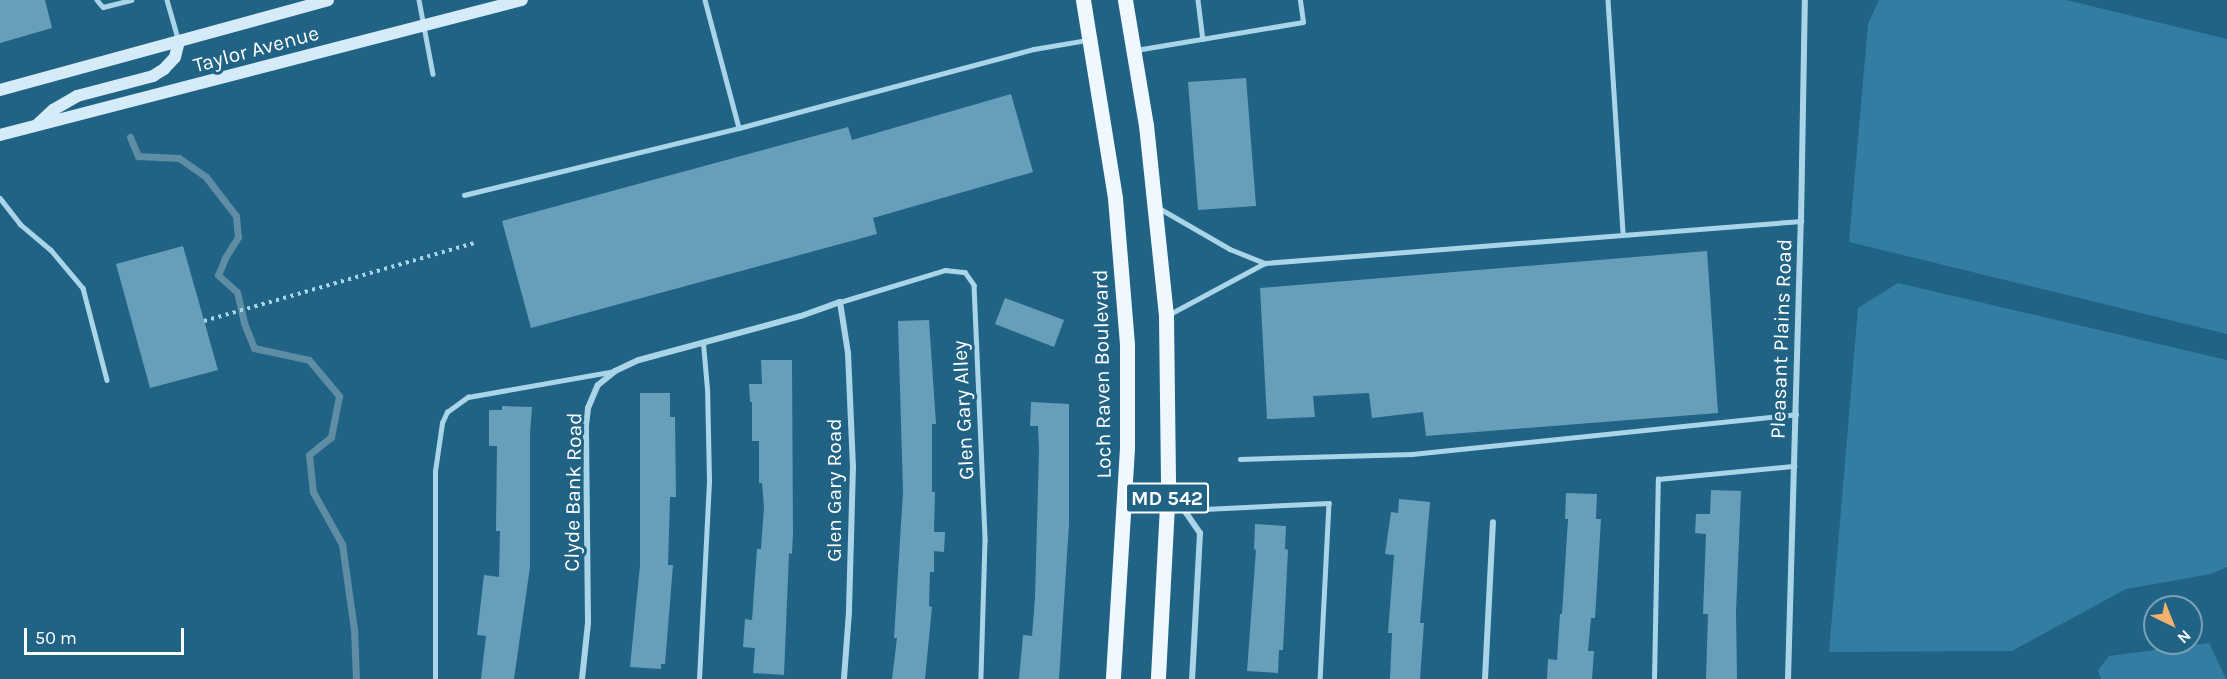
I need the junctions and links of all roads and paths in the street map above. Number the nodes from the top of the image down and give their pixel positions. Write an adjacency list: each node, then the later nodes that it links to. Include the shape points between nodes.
1 (97, 0): 2 (lane, via 103,7)
2 (131, 0)
3 (167, 0): 17 (lane)
4 (328, 0): 17 (main road, Taylor Avenue)
5 (419, 0): 14 (lane)
6 (522, 0): 14 (main road, Taylor Avenue)
7 (705, 0): 22 (lane)
8 (1083, 0): 15 (main road, Loch Raven Boulevard / MD 542)
9 (1125, 0): 18 (main road, MD 542)
10 (1198, 0): 16 (lane)
11 (1300, 0): 16 (lane, via 1303,22)
12 (1608, 0): 28 (lane)
13 (1805, 0): 27 (street, Pleasant Plains Road)
14 (425, 25): 19 (lane); 21 (main road, Taylor Avenue)
15 (1087, 39): 22 (lane, via 1034,49); 48 (main road, Loch Raven Boulevard / MD 542, via 1115,198 1127,345 1127,448)
16 (1203, 39): 18 (lane)
17 (179, 41): 20 (main road, Taylor Avenue); 21 (main road, via 175,57 153,76 77,96 52,110)
18 (1135, 51): 26 (main road, MD 542)
19 (433, 74)
20 (0, 90)
21 (36, 126): 23 (main road, Taylor Avenue)
22 (739, 128): 24 (lane)
23 (0, 135)
24 (464, 195)
25 (0, 198): 36 (lane, via 83,288)
26 (1156, 207): 30 (lane, via 1230,249); 32 (main road, MD 542)
27 (1802, 221): 28 (lane); 37 (street, Pleasant Plains Road)
28 (1623, 235): 30 (lane)
29 (477, 242): 33 (path)
30 (1265, 263): 32 (lane)
31 (840, 302): 34 (street, Clyde Bank Road); 46 (street, Glen Gary Road, via 848,353 853,466); 47 (lane, Glen Gary Alley, via 945,270 965,272 974,285 986,541)
32 (1166, 316): 40 (main road, MD 542)
33 (204, 321)
34 (703, 343): 35 (street, Clyde Bank Road, via 639,360); 45 (lane, via 709,481)
35 (615, 371): 43 (lane, via 468,397 447,412 435,471); 44 (street, Clyde Bank Road, via 593,395 586,425 588,622)
36 (106, 380)
37 (1796, 414): 38 (lane, via 1412,454); 39 (street, Pleasant Plains Road)
38 (1240, 459)
39 (1794, 466): 53 (lane, via 1658,479); 54 (street, Pleasant Plains Road)
40 (1168, 486): 41 (street); 49 (main road, MD 542)
41 (1184, 510): 50 (street, via 1200,533); 51 (lane, via 1329,503)
42 (1493, 522): 52 (street)
43 (435, 679)
44 (582, 679)
45 (699, 679)
46 (844, 679)
47 (981, 679)
48 (1113, 679)
49 (1158, 679)
50 (1192, 679)
51 (1320, 679)
52 (1485, 679)
53 (1654, 679)
54 (1788, 679)

